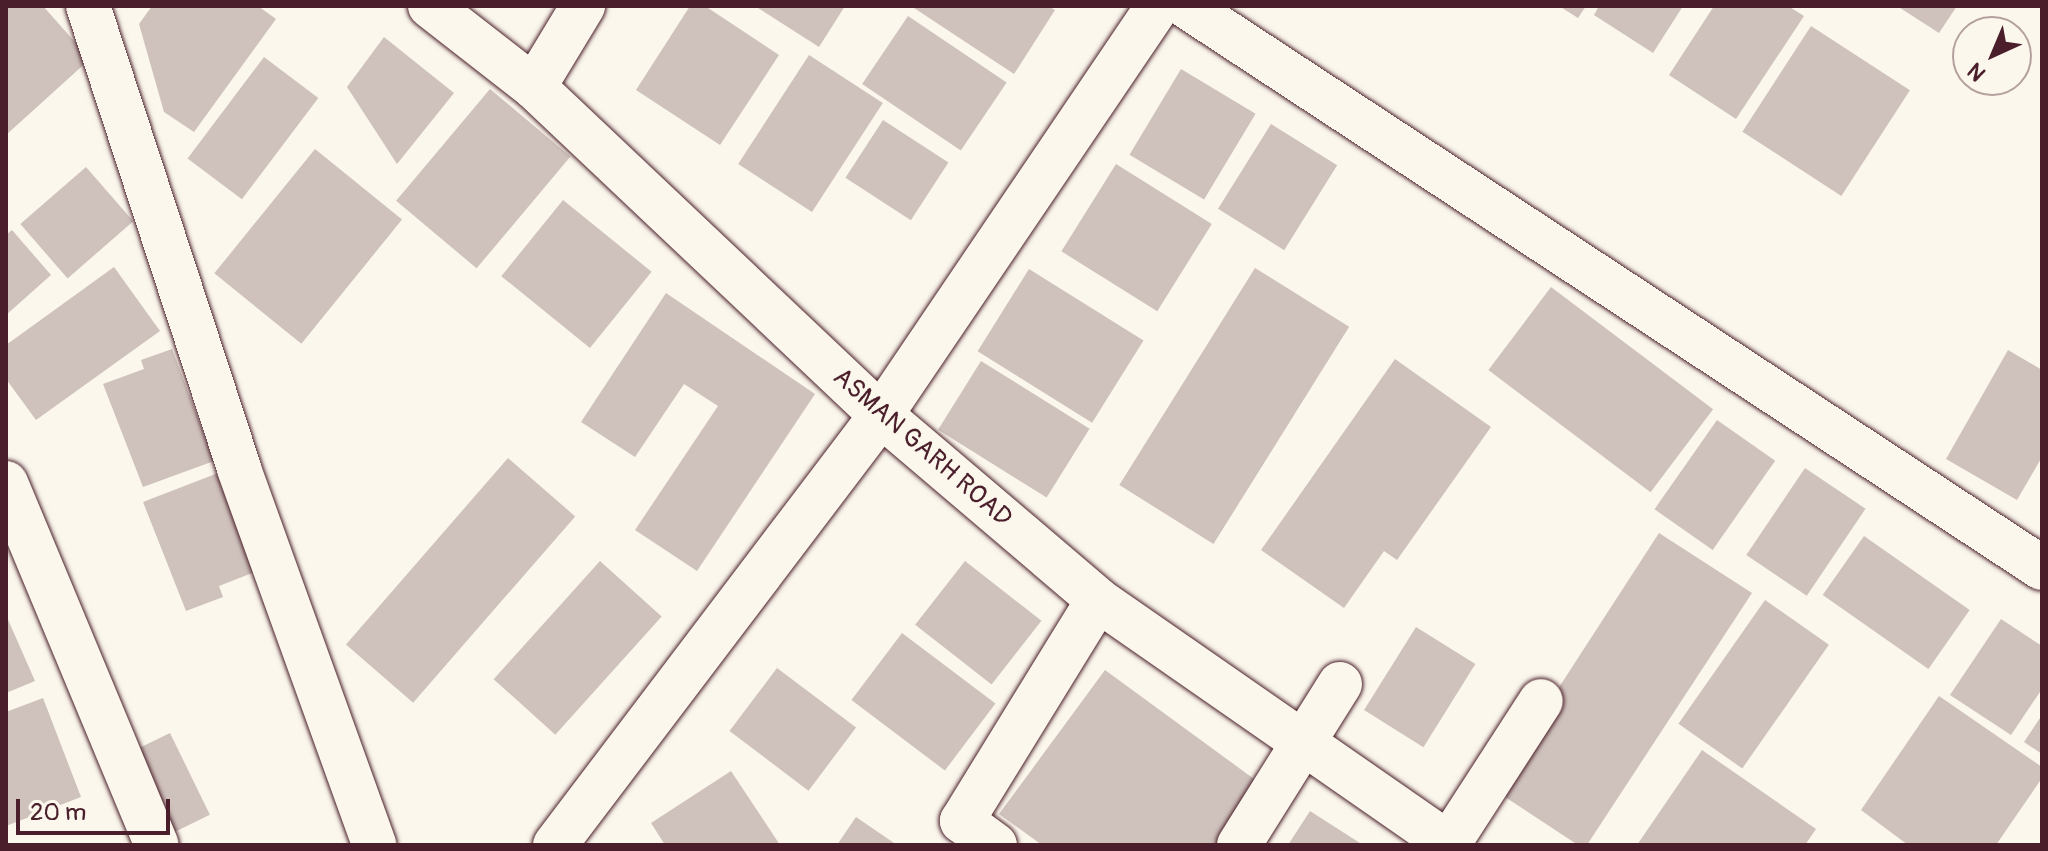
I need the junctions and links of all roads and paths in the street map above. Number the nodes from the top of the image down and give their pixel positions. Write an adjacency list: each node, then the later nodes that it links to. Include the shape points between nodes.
1 (88, 6): 16 (street, via 239,469)
2 (430, 6): 6 (street, ASMAN GARH ROAD)
3 (583, 6): 6 (street)
4 (1158, 6): 7 (street)
5 (1186, 6): 9 (street)
6 (534, 87): 7 (street, ASMAN GARH ROAD)
7 (881, 415): 10 (street, ASMAN GARH ROAD); 17 (street)
8 (6, 483): 15 (street)
9 (2042, 568)
10 (1098, 600): 13 (street, ASMAN GARH ROAD); 18 (street, via 962,821)
11 (1340, 684): 13 (street)
12 (1541, 701): 14 (street)
13 (1304, 743): 14 (street, ASMAN GARH ROAD); 19 (street)
14 (1450, 844)
15 (157, 845)
16 (374, 845)
17 (555, 845)
18 (995, 845)
19 (1239, 845)

